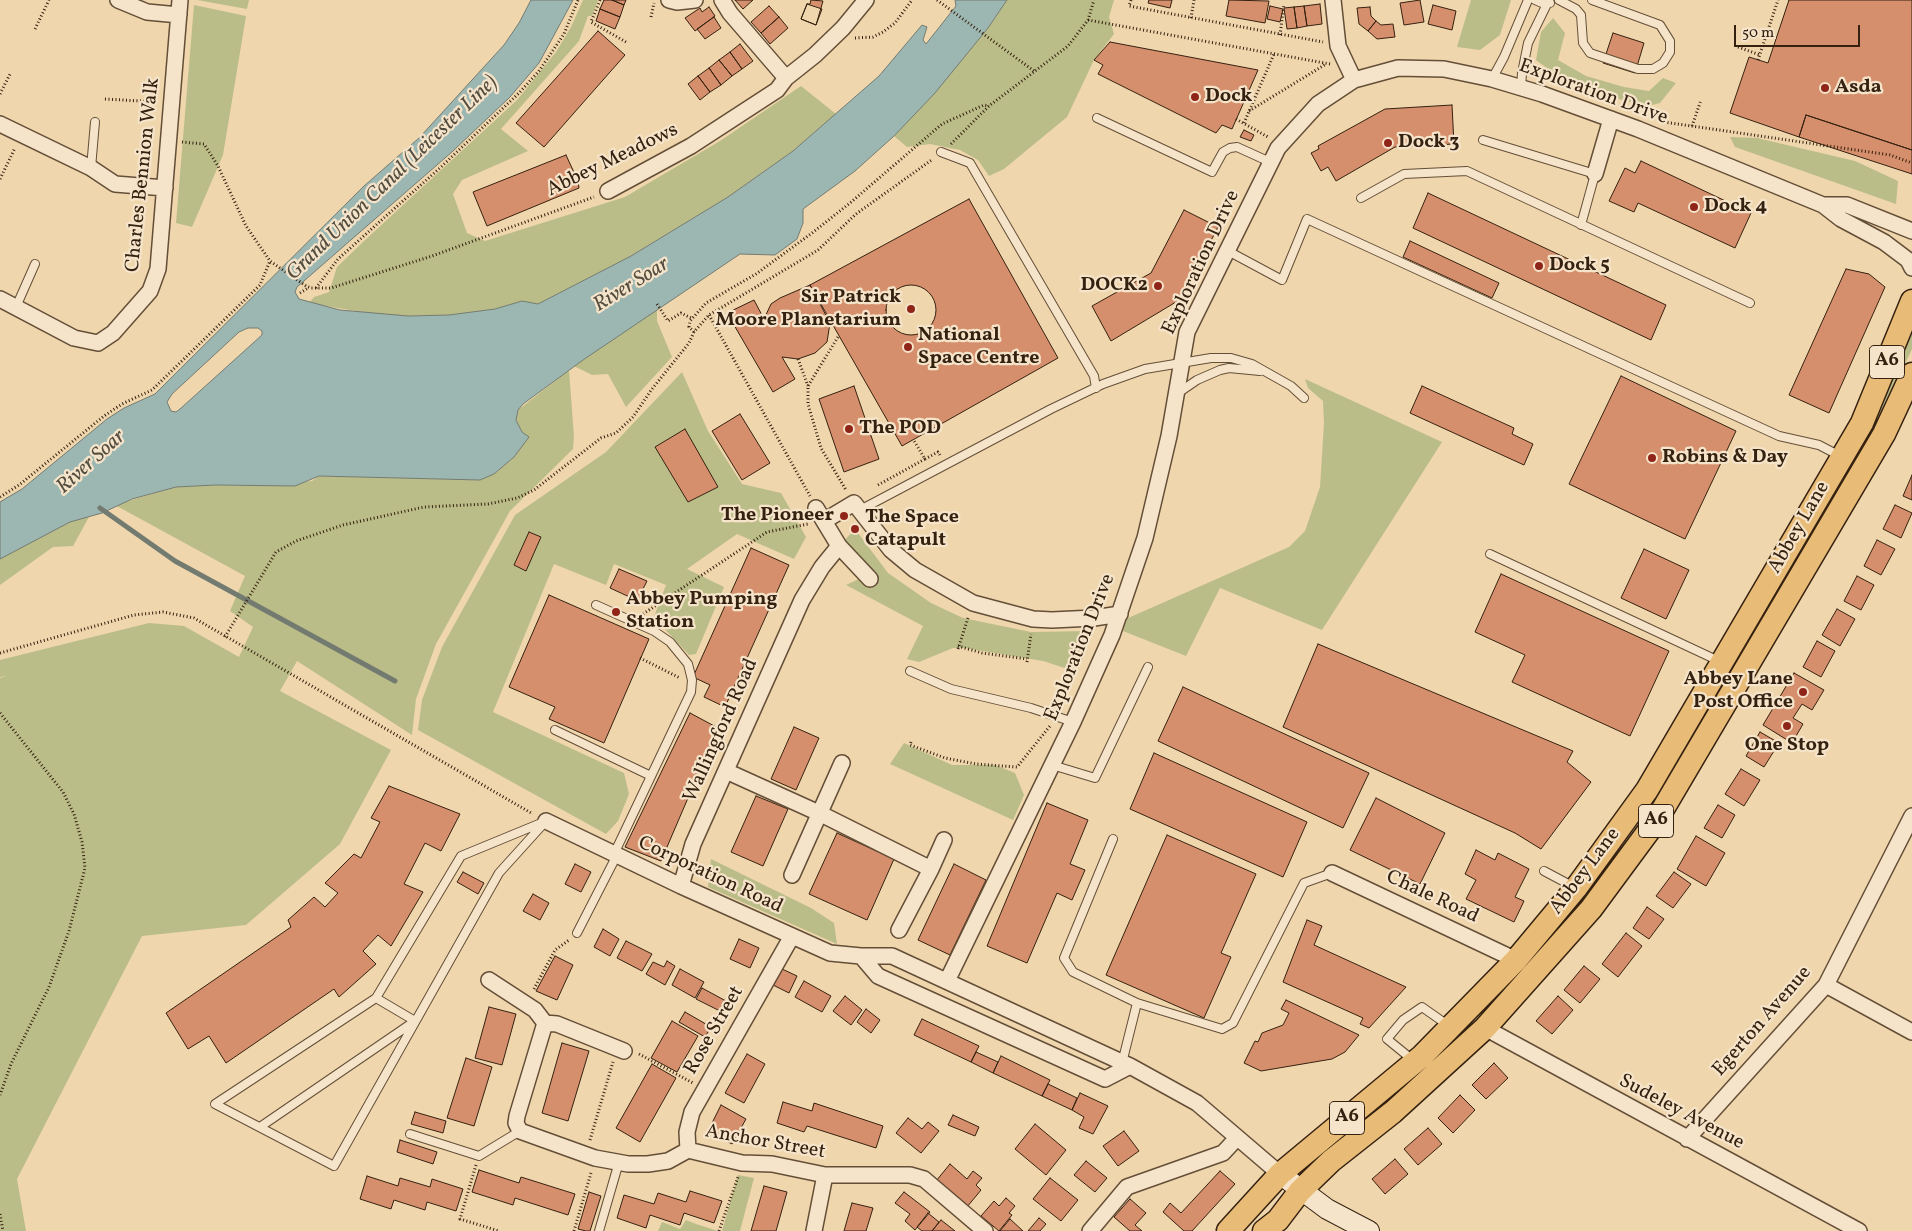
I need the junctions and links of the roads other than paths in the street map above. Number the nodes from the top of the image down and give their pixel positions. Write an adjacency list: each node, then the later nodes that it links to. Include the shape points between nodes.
1 (118, 0): 12 (street, via 148,12)
2 (669, 0): 3 (street)
3 (695, 0)
4 (722, 0): 14 (street)
5 (866, 0): 14 (street, Abbey Meadows, via 816,55)
6 (1333, 0): 13 (street, via 1338,46)
7 (1528, 0): 15 (lane)
8 (1535, 0): 11 (lane)
9 (1558, 0): 10 (lane, via 1576,9 1581,16 1583,43 1590,53 1638,70 1653,69 1663,63 1670,52 1670,41 1660,25); 11 (lane)
10 (1592, 0)
11 (1547, 4): 16 (lane, via 1528,43)
12 (179, 7): 26 (street, Charles Bennion Walk)
13 (1351, 74): 15 (street, Exploration Drive, via 1420,68); 23 (street, Exploration Drive, via 1318,104 1278,148)
14 (786, 78): 27 (street, Abbey Meadows, via 777,90 746,112)
15 (1492, 78): 16 (street, Exploration Drive)
16 (1521, 88): 18 (street, Exploration Drive)
17 (1097, 118): 23 (lane, via 1212,172 1230,148 1237,147)
18 (1611, 119): 25 (street); 29 (street, Exploration Drive)
19 (95, 122): 24 (lane)
20 (0, 124): 24 (street)
21 (1483, 140): 25 (lane)
22 (941, 152): 42 (lane, via 970,163 1094,376)
23 (1270, 162): 32 (street, Exploration Drive)
24 (91, 168): 26 (street, via 115,184)
25 (1595, 174): 30 (lane)
26 (165, 188): 38 (street, Charles Bennion Walk, via 156,277 150,291 105,340 84,342)
27 (608, 191)
28 (1361, 198): 30 (lane, via 1404,174 1467,171)
29 (1823, 205): 31 (street, Exploration Drive, via 1847,205); 33 (street, Exploration Drive, via 1841,220 1884,242)
30 (1581, 225): 37 (lane)
31 (1912, 231)
32 (1228, 251): 39 (street, Exploration Drive, via 1187,332); 46 (lane, via 1282,280 1307,219 1779,436 1819,444)
33 (1911, 263)
34 (35, 264): 38 (lane)
35 (0, 299): 38 (street, Charles Bennion Walk)
36 (1912, 302): 45 (main road, Abbey Lane / A6)
37 (1750, 303)
38 (16, 307)
39 (1181, 364): 40 (lane, via 1231,358 1243,360); 42 (lane, via 1145,369); 43 (street, Exploration Drive)
40 (1261, 371): 43 (lane, via 1220,370); 44 (lane, via 1291,386)
41 (1912, 374): 45 (main road, Abbey Lane / A6)
42 (1096, 388): 47 (lane)
43 (1176, 394): 52 (street, Exploration Drive, via 1145,538)
44 (1304, 398)
45 (1873, 428): 46 (main road, Abbey Lane / A6); 85 (main road, Abbey Lane / A6, via 1656,822 1591,909)
46 (1842, 457): 53 (main road, Abbey Lane / A6)
47 (857, 507): 48 (street, via 820,514); 52 (street, via 891,550 915,570 973,603 1033,618 1073,620)
48 (838, 546): 50 (street); 60 (street, Wallingford Road, via 802,600)
49 (1490, 554): 53 (lane)
50 (870, 580)
51 (596, 605): 61 (lane, via 654,631 670,642 688,664 691,692)
52 (1120, 614): 56 (street, Exploration Drive)
53 (1722, 662): 73 (main road, Abbey Lane / A6, via 1647,790)
54 (1148, 667): 59 (lane, via 1096,778)
55 (910, 672): 56 (lane, via 951,689)
56 (1073, 722): 59 (street, Exploration Drive)
57 (555, 730): 61 (lane)
58 (842, 763): 62 (street)
59 (1052, 765): 80 (street, Exploration Drive)
60 (726, 771): 62 (street); 72 (street, Wallingford Road, via 693,844)
61 (651, 776): 67 (lane)
62 (821, 814): 68 (street); 71 (street)
63 (1911, 819): 81 (street, Egerton Avenue)
64 (546, 821): 67 (street, Corporation Road); 82 (lane, via 461,856); 84 (lane, via 499,873)
65 (1112, 839): 83 (lane, via 1064,958 1073,972)
66 (944, 840): 68 (street)
67 (616, 855): 72 (street, Corporation Road); 75 (lane)
68 (931, 869): 74 (street)
69 (1544, 871): 73 (lane)
70 (1332, 873): 78 (street, Chale Road); 83 (lane, via 1304,883 1233,1023 1222,1029)
71 (792, 875)
72 (682, 886): 76 (street, Corporation Road)
73 (1576, 888): 78 (main road, Abbey Lane / A6)
74 (899, 930)
75 (577, 934)
76 (792, 936): 77 (street, Corporation Road, via 830,953); 96 (street, Rose Street, via 692,1112 687,1132)
77 (861, 956): 80 (street, Corporation Road, via 892,956); 90 (street, via 878,976 1105,1079)
78 (1516, 960): 85 (main road, Abbey Lane / A6)
79 (489, 980): 86 (street, via 535,1010)
80 (947, 981): 90 (street, Corporation Road)
81 (1826, 985): 87 (street); 94 (street, Egerton Avenue)
82 (376, 998): 84 (lane); 91 (lane, via 215,1104)
83 (1137, 1003): 90 (lane)
84 (415, 1020): 91 (lane); 91 (lane, via 334,1166)
85 (1470, 1021): 89 (main road, Abbey Lane / A6); 89 (lane, via 1437,1015 1422,1007 1403,1020 1386,1039); 94 (street, Sudeley Avenue); 100 (main road, Abbey Lane / A6, via 1393,1112 1331,1161)
86 (545, 1022): 88 (street); 92 (street, via 517,1116)
87 (1912, 1032)
88 (620, 1050)
89 (1415, 1061): 98 (main road, Abbey Lane / A6)
90 (1126, 1064): 95 (street, Corporation Road, via 1197,1103)
91 (260, 1127)
92 (520, 1131): 93 (lane, via 479,1156); 97 (street, Anchor Street, via 591,1156)
93 (410, 1134)
94 (1687, 1139): 108 (street, Sudeley Avenue)
95 (1236, 1140): 98 (street, Corporation Road); 104 (street, via 1222,1152 1128,1186)
96 (688, 1150): 97 (street, Anchor Street, via 668,1161 648,1164); 99 (street, Anchor Street, via 742,1163 772,1164)
97 (619, 1162): 101 (lane)
98 (1280, 1174): 100 (street); 105 (main road, Abbey Lane / A6)
99 (825, 1175): 102 (street); 103 (street, Anchor Street, via 910,1175 924,1179)
100 (1300, 1191): 106 (main road, Abbey Lane / A6, via 1278,1220); 107 (street)
101 (599, 1231)
102 (814, 1231)
103 (985, 1231)
104 (1090, 1231)
105 (1228, 1231)
106 (1264, 1231)
107 (1369, 1231)
108 (1859, 1231)

